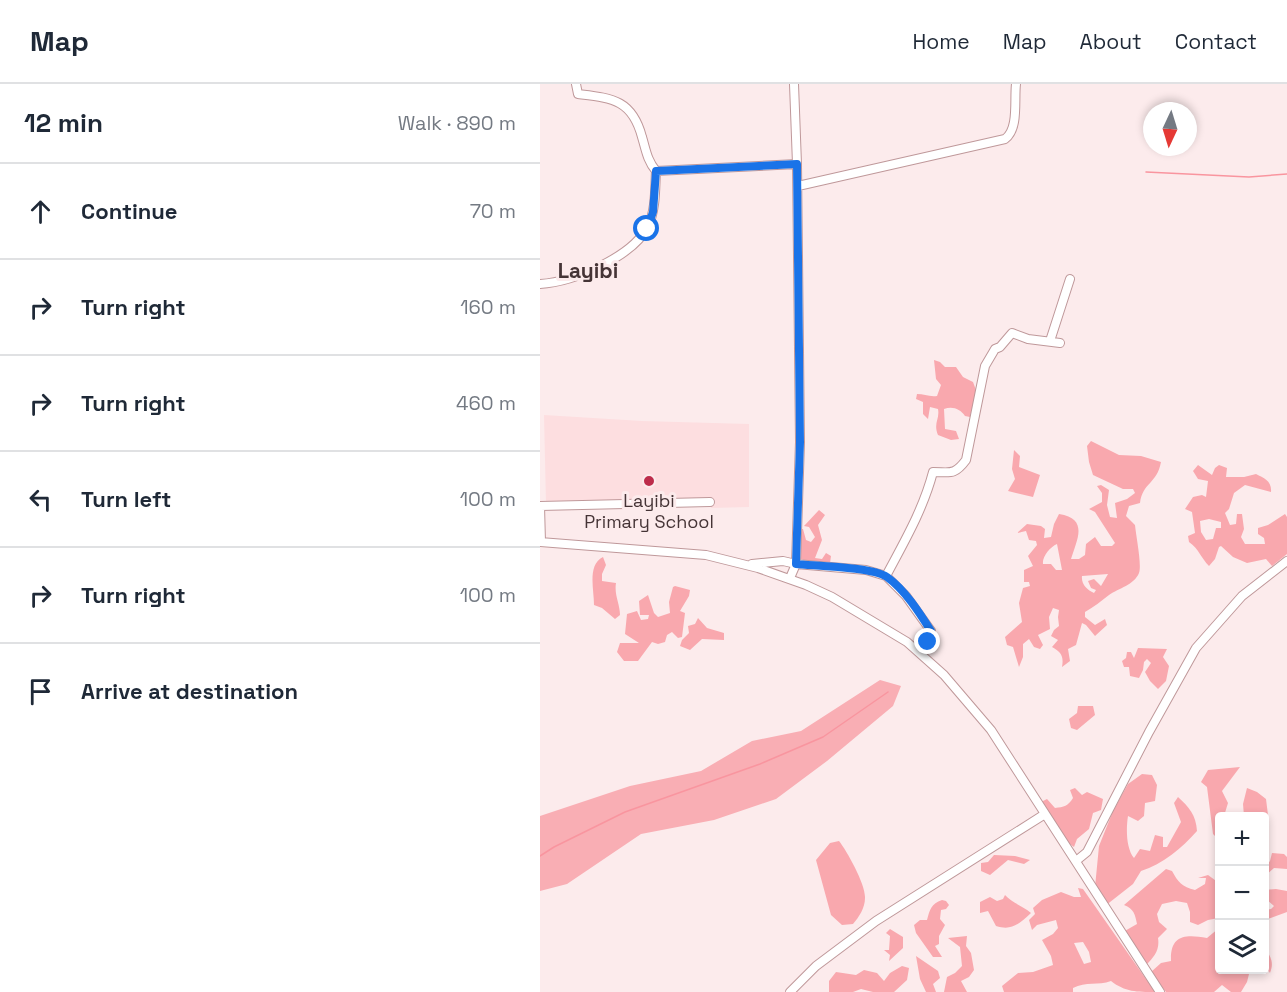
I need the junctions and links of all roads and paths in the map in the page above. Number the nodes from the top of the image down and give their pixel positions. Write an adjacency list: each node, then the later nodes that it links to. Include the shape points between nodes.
1 (576, 84): 5 (street, via 578,94 613,98 632,114)
2 (794, 84): 4 (street)
3 (1016, 84): 6 (street, via 1013,124 1005,139)
4 (797, 164): 5 (street); 6 (street)
5 (656, 171): 8 (street, via 653,212 647,229 636,242 581,274)
6 (798, 186): 14 (street, via 800,442)
7 (1070, 279): 9 (street)
8 (540, 284)
9 (1050, 341): 10 (street); 16 (street, via 1012,333 990,355 966,460 951,474 933,472 923,504)
10 (1060, 343)
11 (710, 502): 12 (street, via 540,506)
12 (540, 542): 15 (street, via 706,555)
13 (1287, 561): 20 (street, via 1242,596 1196,648 1087,852)
14 (796, 564): 15 (street, via 773,561); 16 (street, via 866,570); 17 (street)
15 (747, 565): 17 (street)
16 (886, 576): 18 (street, via 931,631)
17 (790, 578): 18 (street, via 857,611)
18 (921, 653): 19 (street, via 991,730)
19 (1045, 814): 20 (street); 21 (street, via 884,916 816,966)
20 (1076, 861): 22 (street)
21 (790, 992)
22 (1160, 992)

